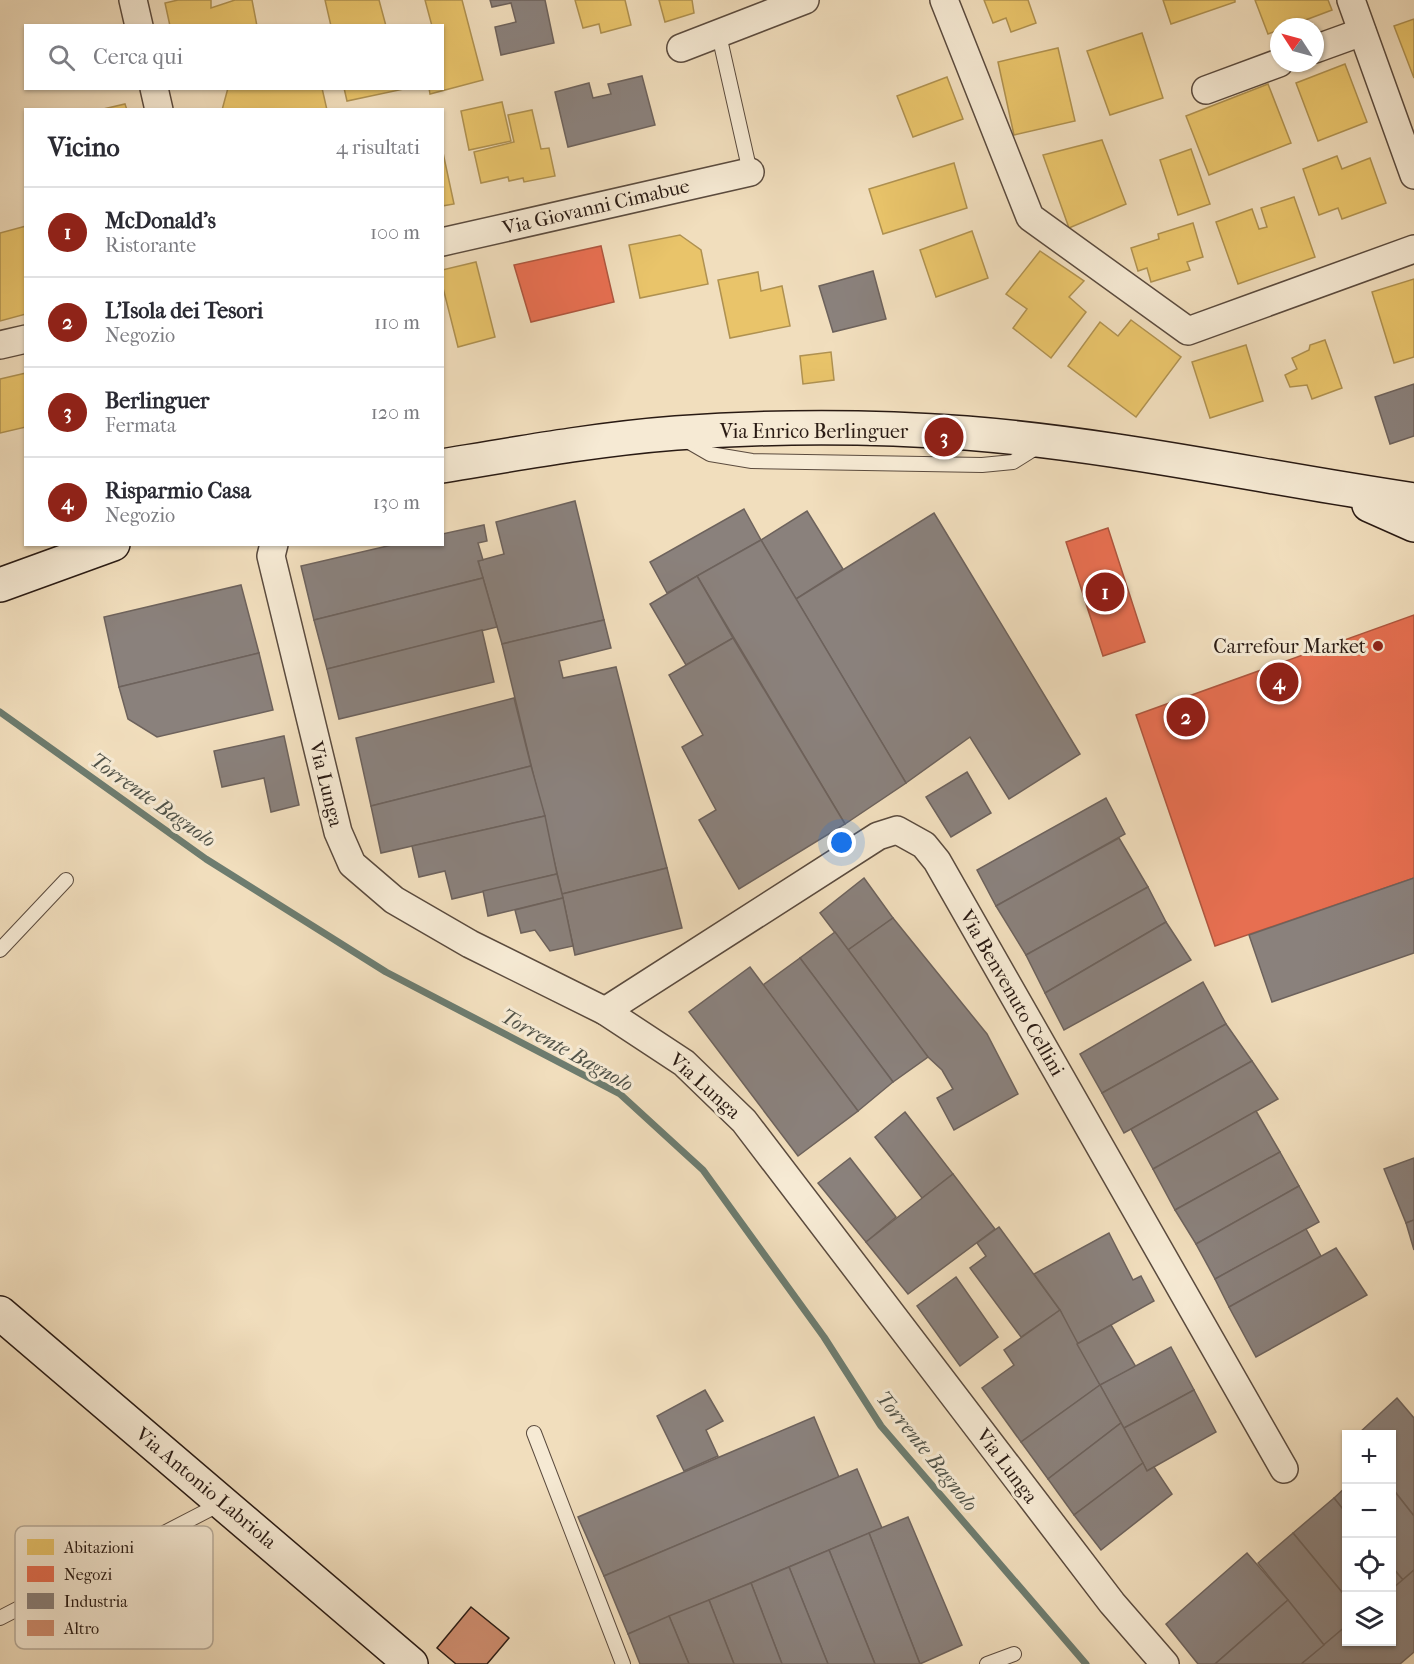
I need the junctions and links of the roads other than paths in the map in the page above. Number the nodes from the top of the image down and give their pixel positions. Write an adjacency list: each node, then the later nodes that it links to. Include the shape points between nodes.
1 (133, 0): 5 (street)
2 (805, 0): 7 (street)
3 (944, 0): 17 (street, via 1030,217 1188,331)
4 (1351, 0): 6 (street)
5 (139, 24)
6 (1362, 32): 8 (street); 15 (street)
7 (719, 35): 9 (street); 14 (lane)
8 (1324, 46)
9 (681, 48)
10 (1270, 66): 12 (street)
11 (154, 90): 13 (street)
12 (1206, 90)
13 (159, 108)
14 (750, 172): 16 (street, Via Giovanni Cimabue)
15 (1414, 175)
16 (444, 242)
17 (1414, 249)
18 (24, 339): 19 (street)
19 (0, 345)
20 (444, 466): 21 (main road, Via Enrico Berlinguer, via 675,434 866,428 1046,441)
21 (1329, 487): 22 (main road); 23 (main road)
22 (1414, 500)
23 (1414, 525)
24 (107, 546): 26 (main road)
25 (268, 548): 29 (street, Via Lunga, via 338,832 352,864 394,900 471,944)
26 (0, 585)
27 (66, 880): 28 (lane)
28 (0, 950)
29 (605, 1011): 32 (street, Via Benvenuto Cellini, via 878,836 897,830 924,845); 41 (street, Via Lunga, via 684,1063 744,1121 1112,1603)
30 (0, 1313): 33 (main road, Via Antonio Labriola)
31 (534, 1433): 39 (lane)
32 (1284, 1469)
33 (223, 1502): 34 (lane); 38 (main road, Via Antonio Labriola)
34 (177, 1526)
35 (15, 1610): 36 (lane)
36 (0, 1618)
37 (1014, 1654): 40 (lane)
38 (411, 1664)
39 (623, 1664)
40 (987, 1664)
41 (1165, 1664)

